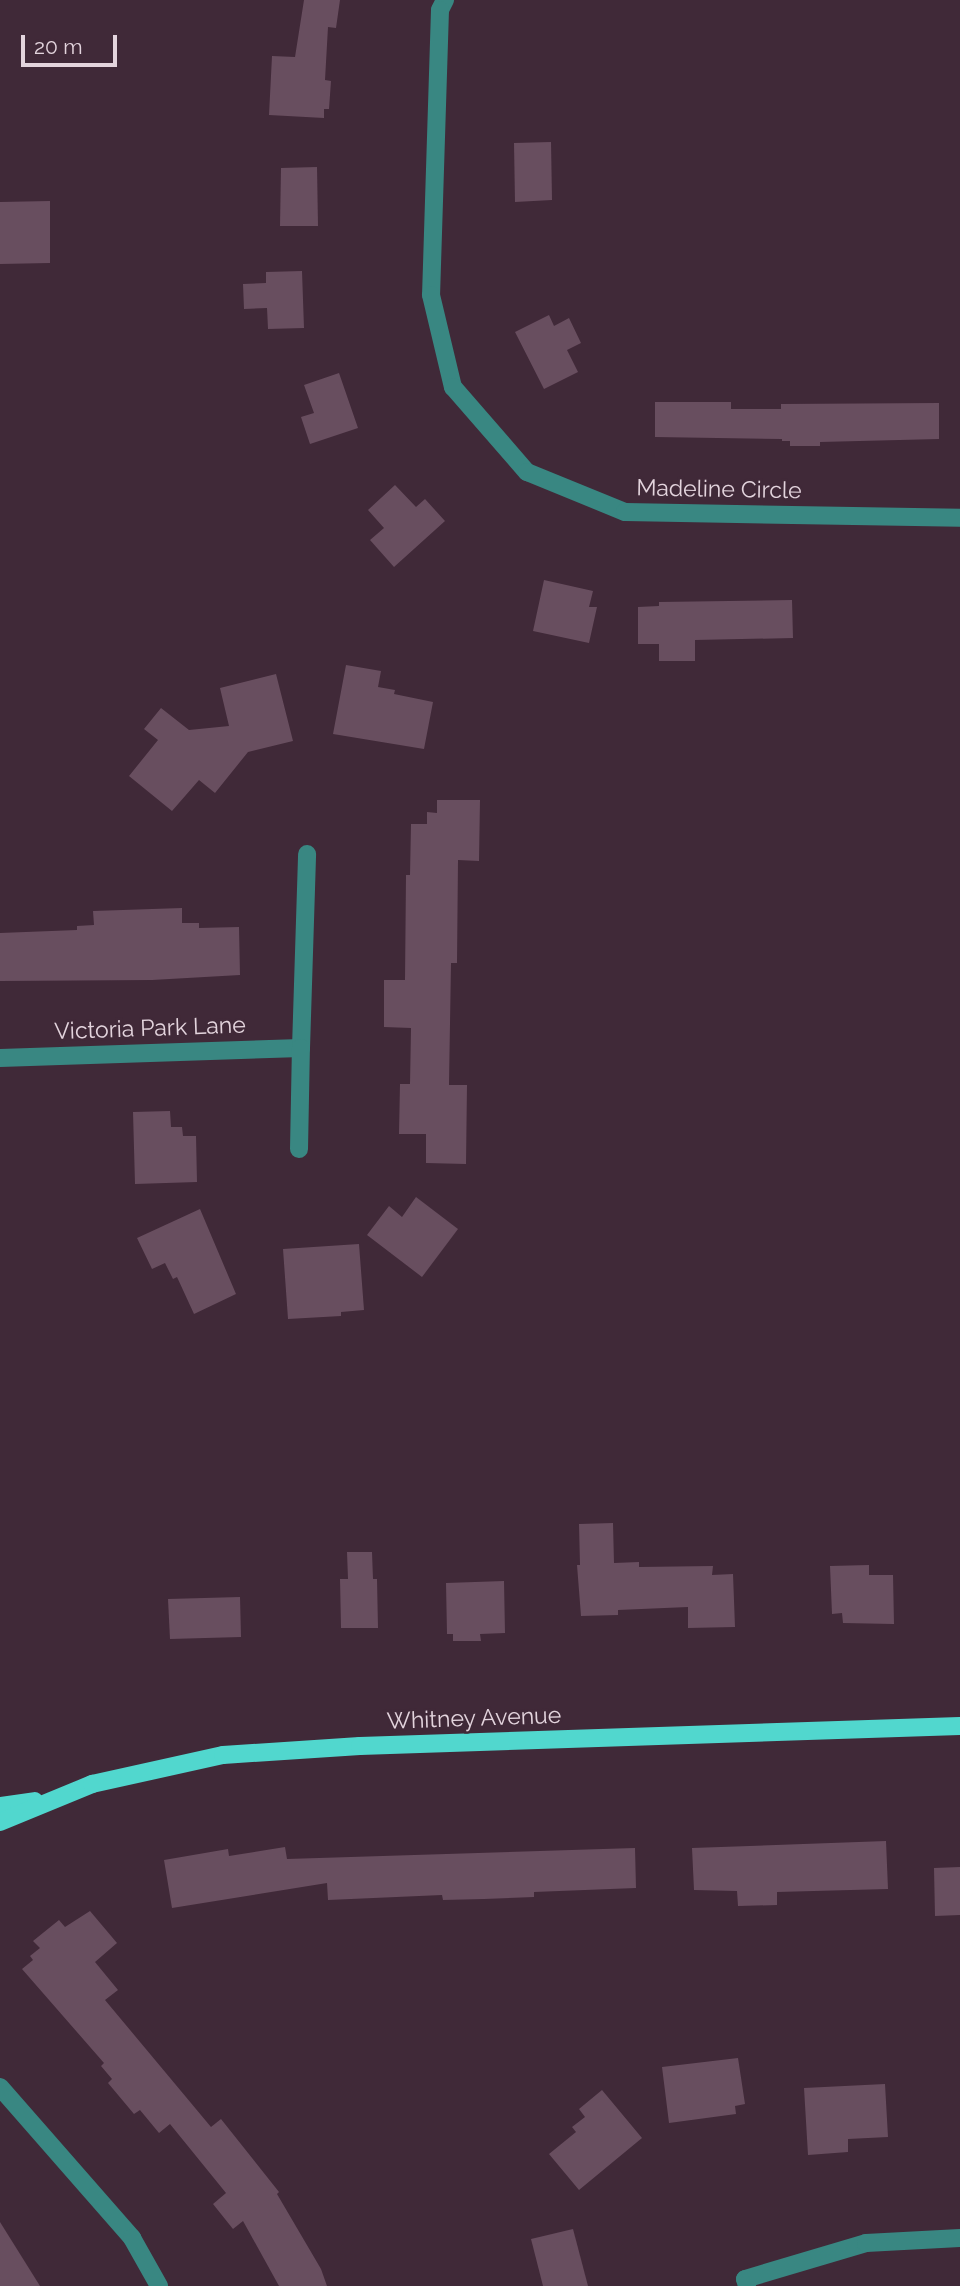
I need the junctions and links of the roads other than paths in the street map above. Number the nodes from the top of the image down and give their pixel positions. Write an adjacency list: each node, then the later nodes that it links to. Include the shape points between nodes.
1 (445, 0): 2 (street, Madeline Circle, via 439,10 430,295 453,387 527,472 625,512)
2 (960, 518)
3 (307, 854): 4 (street)
4 (301, 1048): 5 (street, Victoria Park Lane); 6 (street)
5 (0, 1058)
6 (299, 1149)
7 (960, 1726): 8 (main road, Whitney Avenue, via 360,1746 223,1755 92,1784)
8 (59, 1797): 9 (main road); 10 (main road, Whitney Avenue)
9 (0, 1806)
10 (0, 1822)
11 (0, 2087): 14 (street, via 132,2238)
12 (960, 2238): 13 (street, via 866,2243)
13 (746, 2282)
14 (159, 2286)

